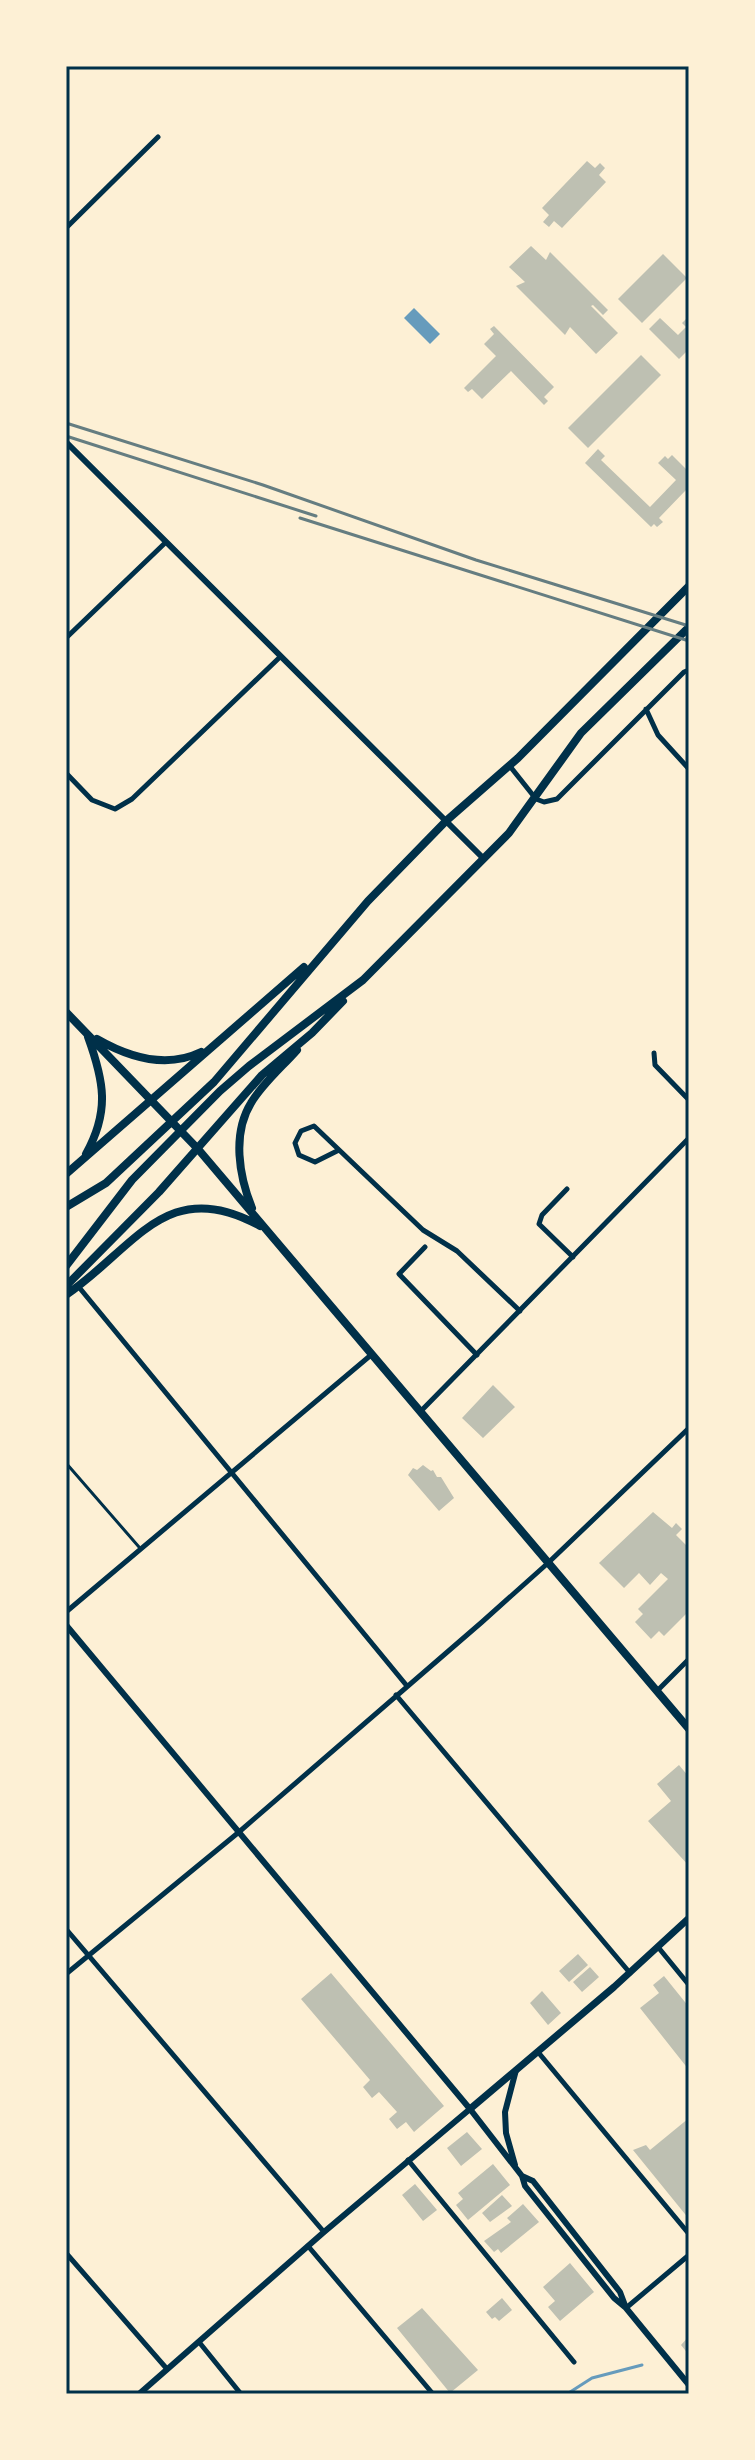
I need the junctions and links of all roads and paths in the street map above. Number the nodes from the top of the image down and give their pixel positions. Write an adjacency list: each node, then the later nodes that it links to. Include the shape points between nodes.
1 (158, 137): 2 (street)
2 (66, 228)
3 (66, 442): 4 (street)
4 (165, 543): 7 (street); 8 (street)
5 (689, 586): 11 (main road)
6 (689, 627): 14 (main road, via 581,733)
7 (66, 638)
8 (280, 657): 13 (street, via 132,799 115,809 92,800); 15 (street)
9 (689, 670): 10 (street)
10 (646, 709): 12 (street, via 658,735); 14 (street, via 557,799)
11 (509, 765): 14 (street); 15 (main road)
12 (689, 769)
13 (66, 773)
14 (536, 799): 16 (main road)
15 (446, 821): 16 (street); 17 (main road)
16 (483, 858): 18 (main road)
17 (329, 946): 22 (main road); 32 (main road, via 214,1082 106,1183)
18 (363, 980): 21 (main road); 37 (main road, via 220,1091 132,1180)
19 (66, 1012): 20 (main road)
20 (86, 1033): 22 (main road, via 116,1050 167,1062); 24 (main road); 29 (main road, via 103,1086 96,1136)
21 (312, 1033): 27 (main road, via 262,1075); 33 (main road, via 251,1103 242,1122 244,1189)
22 (212, 1047): 24 (main road)
23 (654, 1053): 25 (street, via 655,1065)
24 (152, 1100): 27 (main road); 29 (main road)
25 (689, 1100)
26 (689, 1138): 36 (street)
27 (198, 1149): 33 (main road); 38 (main road)
28 (339, 1150): 28 (street, via 314,1126 301,1131 295,1143 299,1155 315,1162); 41 (street)
29 (83, 1160): 30 (main road)
30 (66, 1174)
31 (567, 1189): 36 (street, via 539,1224)
32 (66, 1207)
33 (255, 1216): 34 (main road)
34 (266, 1229): 39 (main road, via 220,1210 179,1209 154,1221); 42 (main road)
35 (425, 1247): 43 (street, via 399,1274)
36 (573, 1257): 41 (street)
37 (66, 1266)
38 (66, 1286)
39 (78, 1286): 40 (main road); 47 (street)
40 (66, 1295)
41 (520, 1311): 43 (street)
42 (372, 1354): 44 (main road); 47 (street)
43 (477, 1355): 44 (street)
44 (421, 1411): 49 (main road)
45 (689, 1428): 49 (street)
46 (66, 1463): 48 (lane)
47 (231, 1471): 48 (street); 53 (street)
48 (140, 1548): 50 (street)
49 (548, 1563): 53 (street); 54 (main road)
50 (66, 1612)
51 (66, 1625): 57 (street)
52 (689, 1659): 54 (street)
53 (407, 1686): 55 (street)
54 (657, 1691): 56 (main road)
55 (396, 1695): 57 (street); 62 (street)
56 (689, 1729)
57 (239, 1832): 61 (street); 67 (street)
58 (689, 1918): 60 (main road)
59 (66, 1929): 61 (street)
60 (658, 1947): 62 (main road); 64 (street)
61 (88, 1956): 63 (street); 70 (street)
62 (630, 1973): 65 (main road)
63 (66, 1974)
64 (689, 1985)
65 (538, 2052): 66 (main road); 71 (street)
66 (516, 2070): 67 (main road); 69 (street, via 505,2112)
67 (470, 2109): 68 (street); 69 (street)
68 (408, 2160): 70 (street); 77 (street)
69 (516, 2168): 75 (street, via 533,2181 620,2292)
70 (324, 2232): 72 (street)
71 (689, 2234)
72 (308, 2246): 76 (street); 82 (street)
73 (66, 2253): 78 (street)
74 (689, 2255): 75 (street)
75 (626, 2308): 79 (street)
76 (199, 2342): 78 (street); 81 (street)
77 (574, 2362)
78 (167, 2369): 80 (street)
79 (689, 2385)
80 (139, 2394)
81 (241, 2394)
82 (433, 2394)

